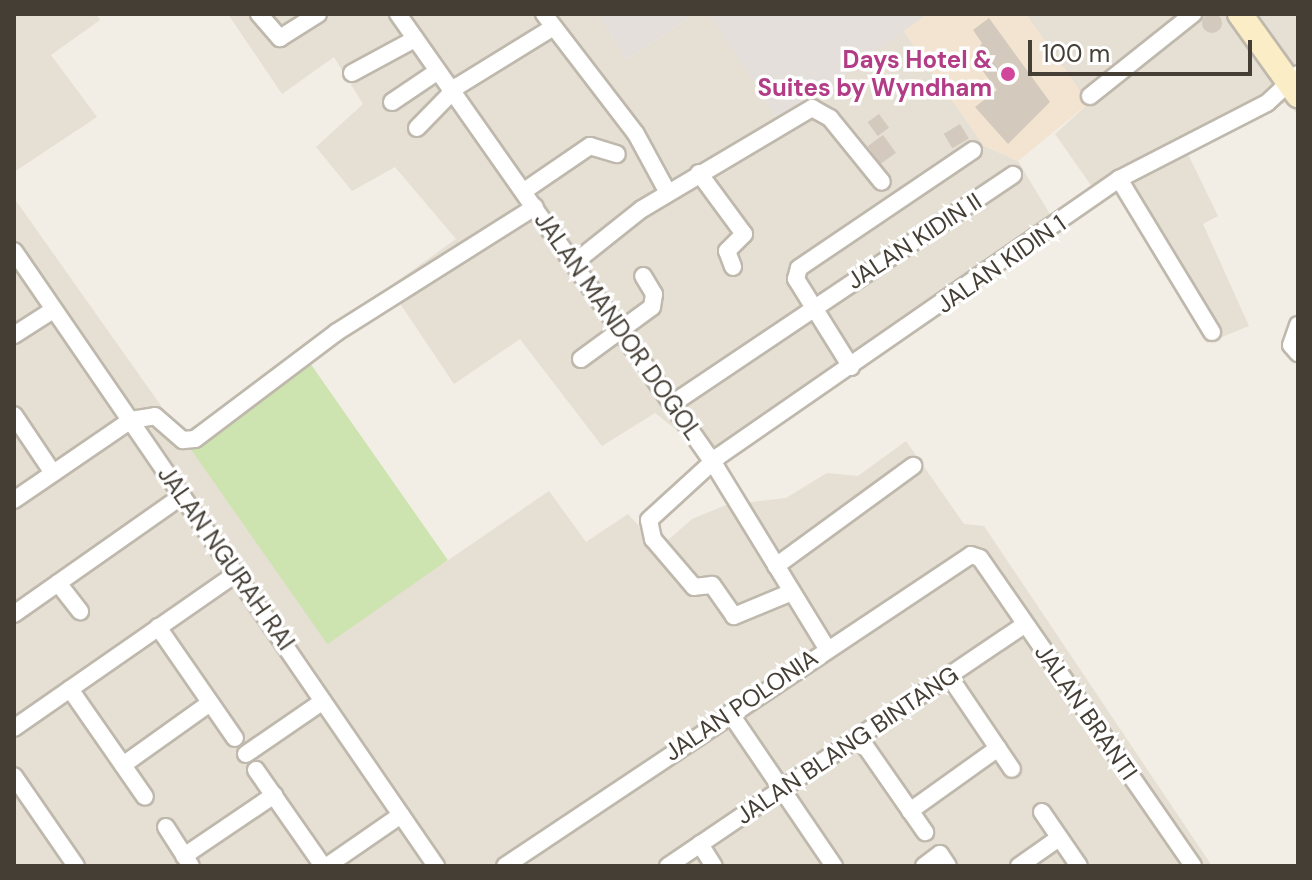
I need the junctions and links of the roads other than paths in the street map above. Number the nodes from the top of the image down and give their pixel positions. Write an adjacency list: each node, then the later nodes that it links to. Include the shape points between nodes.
1 (259, 14): 2 (street, via 278,38)
2 (318, 14)
3 (398, 14): 8 (street, JALAN MANDOR DOGOL)
4 (1193, 14): 13 (street)
5 (1240, 14): 11 (street)
6 (1252, 14): 11 (street)
7 (548, 21): 12 (street); 23 (street, via 636,134)
8 (415, 39): 9 (street, JALAN MANDOR DOGOL); 10 (street)
9 (438, 71): 12 (street, JALAN MANDOR DOGOL); 14 (street)
10 (352, 73)
11 (1296, 81): 20 (street, JALAN KIDIN 1, via 1267,103)
12 (453, 92): 15 (street); 22 (street, JALAN MANDOR DOGOL)
13 (1090, 96)
14 (392, 102)
15 (417, 128)
16 (973, 150): 29 (street, via 799,268 796,279)
17 (617, 154): 22 (street, via 590,146)
18 (699, 173): 21 (street, via 812,108 830,118); 23 (street); 27 (street, via 744,234 727,251)
19 (1013, 175): 29 (street, JALAN KIDIN II)
20 (1119, 179): 33 (street); 37 (street, JALAN KIDIN 1)
21 (882, 182)
22 (524, 191): 24 (street, JALAN MANDOR DOGOL)
23 (668, 193): 26 (street)
24 (535, 207): 26 (street, JALAN MANDOR DOGOL); 40 (street, via 337,332 195,439 183,440 155,416)
25 (14, 251): 30 (street, JALAN NGURAH RAI)
26 (574, 263): 32 (street, JALAN MANDOR DOGOL)
27 (733, 267)
28 (643, 276): 32 (street, via 654,294 652,307)
29 (814, 306): 37 (street); 38 (street, JALAN KIDIN II)
30 (53, 310): 34 (street); 40 (street, JALAN NGURAH RAI)
31 (1298, 325): 35 (street, via 1291,345)
32 (621, 330): 36 (street); 38 (street, JALAN MANDOR DOGOL)
33 (1212, 332)
34 (14, 335)
35 (1298, 353)
36 (581, 359)
37 (851, 367): 41 (street, JALAN KIDIN 1)
38 (672, 404): 41 (street, JALAN MANDOR DOGOL)
39 (14, 415): 43 (street)
40 (126, 424): 43 (street); 44 (street, JALAN NGURAH RAI)
41 (714, 464): 47 (street, JALAN MANDOR DOGOL); 50 (street, JALAN KIDIN 1, via 661,503 649,520 653,539 694,587 712,585 734,616)
42 (913, 466): 47 (street)
43 (53, 473): 45 (street)
44 (182, 496): 48 (street, JALAN NGURAH RAI); 49 (street)
45 (14, 500)
46 (980, 558): 53 (street, JALAN BRANTI); 55 (street, JALAN POLONIA, via 959,556)
47 (776, 566): 50 (street, JALAN MANDOR DOGOL)
48 (237, 573): 54 (street); 58 (street, JALAN NGURAH RAI)
49 (58, 583): 51 (street); 52 (street)
50 (792, 592): 55 (street, JALAN MANDOR DOGOL)
51 (80, 611)
52 (14, 614)
53 (1025, 624): 56 (street, JALAN BLANG BINTANG); 81 (street, JALAN BRANTI)
54 (158, 627): 57 (street); 59 (street)
55 (826, 647): 60 (street, JALAN POLONIA)
56 (949, 676): 62 (street, JALAN BLANG BINTANG); 64 (street)
57 (70, 689): 61 (street); 66 (street)
58 (323, 701): 65 (street); 75 (street, JALAN NGURAH RAI)
59 (210, 703): 63 (street); 66 (street)
60 (730, 713): 70 (street); 85 (street, JALAN POLONIA)
61 (14, 728)
62 (859, 737): 70 (street, JALAN BLANG BINTANG); 73 (street)
63 (235, 738)
64 (998, 748): 67 (street); 73 (street)
65 (246, 754)
66 (123, 765): 72 (street)
67 (1012, 769)
68 (256, 770): 71 (street)
69 (14, 776): 82 (street)
70 (781, 789): 79 (street, JALAN BLANG BINTANG); 88 (street)
71 (274, 795): 80 (street); 83 (street)
72 (145, 797)
73 (910, 811): 77 (street)
74 (1042, 812): 78 (street)
75 (401, 815): 83 (street); 84 (street, JALAN NGURAH RAI)
76 (166, 827): 80 (street)
77 (925, 832)
78 (1059, 838): 91 (street); 92 (street)
79 (700, 844): 86 (street, JALAN BLANG BINTANG); 87 (street)
80 (188, 861)
81 (1185, 863)
82 (76, 866)
83 (325, 866)
84 (436, 866)
85 (505, 866)
86 (668, 866)
87 (714, 866)
88 (834, 866)
89 (924, 866): 90 (street, via 940,854)
90 (948, 866)
91 (1019, 866)
92 (1079, 866)

